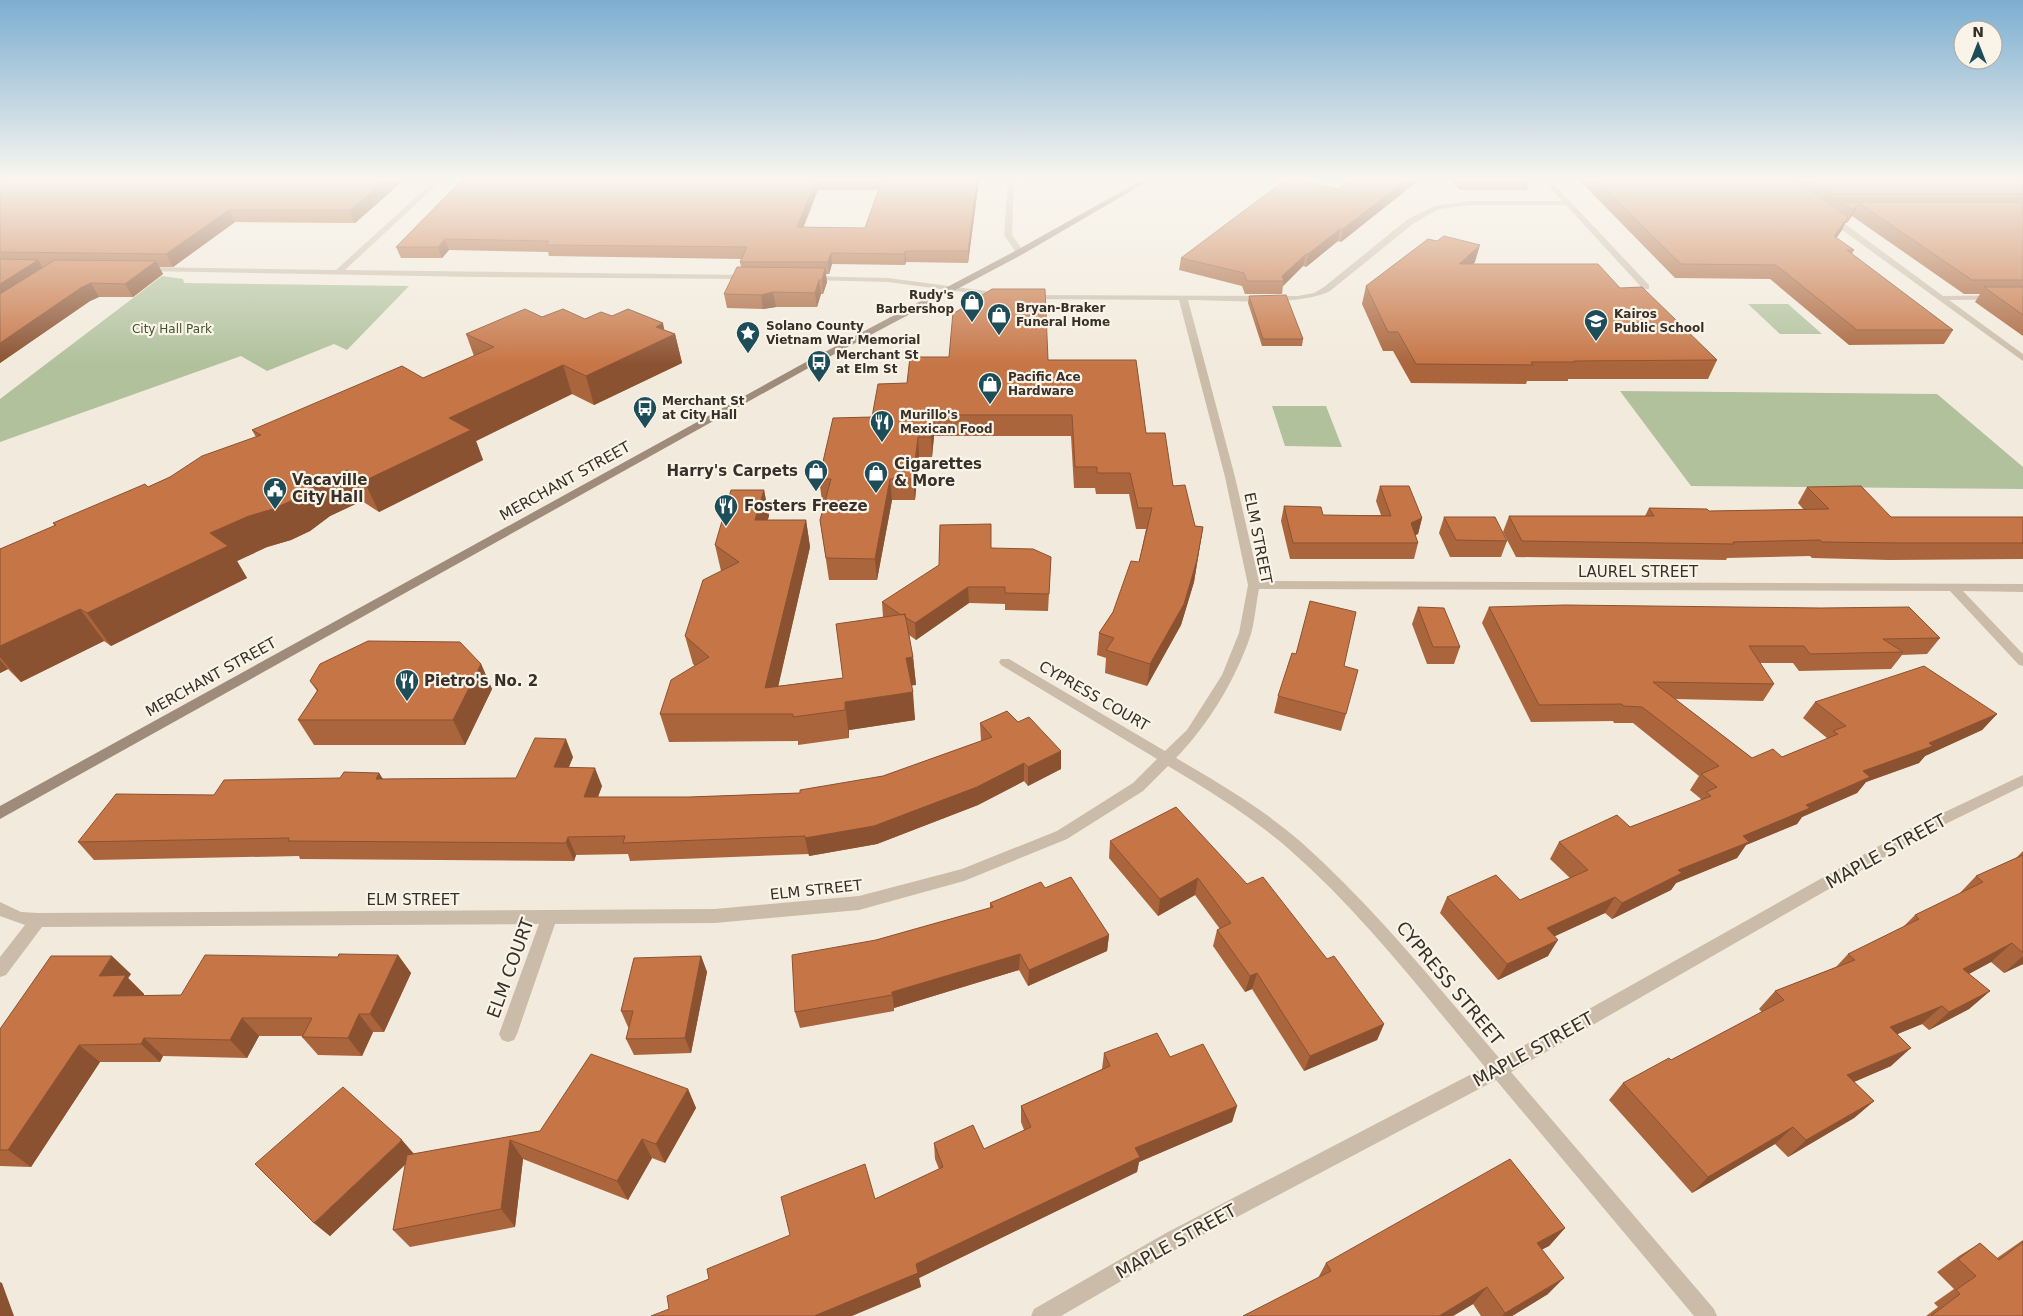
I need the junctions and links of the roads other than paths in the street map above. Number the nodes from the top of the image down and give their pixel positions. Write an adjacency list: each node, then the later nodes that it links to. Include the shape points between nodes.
1 (372, 241): 9 (street)
2 (1013, 241): 7 (street)
3 (1039, 241): 7 (main road, MERCHANT STREET)
4 (1386, 241): 15 (street, via 1316,295 1298,298)
5 (1604, 241): 12 (street)
6 (1863, 241): 16 (street)
7 (1020, 252): 13 (main road, MERCHANT STREET)
8 (132, 269): 9 (street)
9 (337, 273): 10 (street)
10 (752, 277)
11 (802, 278): 13 (street, via 888,280)
12 (1646, 287)
13 (949, 289): 15 (street, via 1013,296); 25 (main road, MERCHANT STREET)
14 (2023, 297): 16 (street)
15 (1183, 298): 18 (street, ELM STREET, via 1230,477)
16 (1940, 298): 17 (street)
17 (2023, 358)
18 (1254, 586): 19 (street, LAUREL STREET); 23 (street, ELM STREET, via 1245,633 1228,675 1192,733)
19 (1953, 588): 20 (street, LAUREL STREET); 22 (street)
20 (2023, 588)
21 (1005, 662): 23 (street, CYPRESS COURT)
22 (2023, 662)
23 (1167, 758): 27 (street, ELM STREET, via 1138,787 1062,836 964,875 859,903 715,916); 31 (street, CYPRESS STREET, via 1236,800 1295,846 1372,922)
24 (2023, 780): 31 (street, MAPLE STREET, via 1916,832)
25 (0, 813)
26 (0, 909): 28 (street, ELM STREET, via 19,918)
27 (550, 916): 28 (street, ELM STREET); 30 (street, ELM COURT)
28 (38, 920): 29 (street)
29 (0, 970)
30 (508, 1034)
31 (1498, 1070): 32 (street, MAPLE STREET, via 1173,1240); 33 (street, CYPRESS STREET)
32 (1041, 1316)
33 (1707, 1316)

